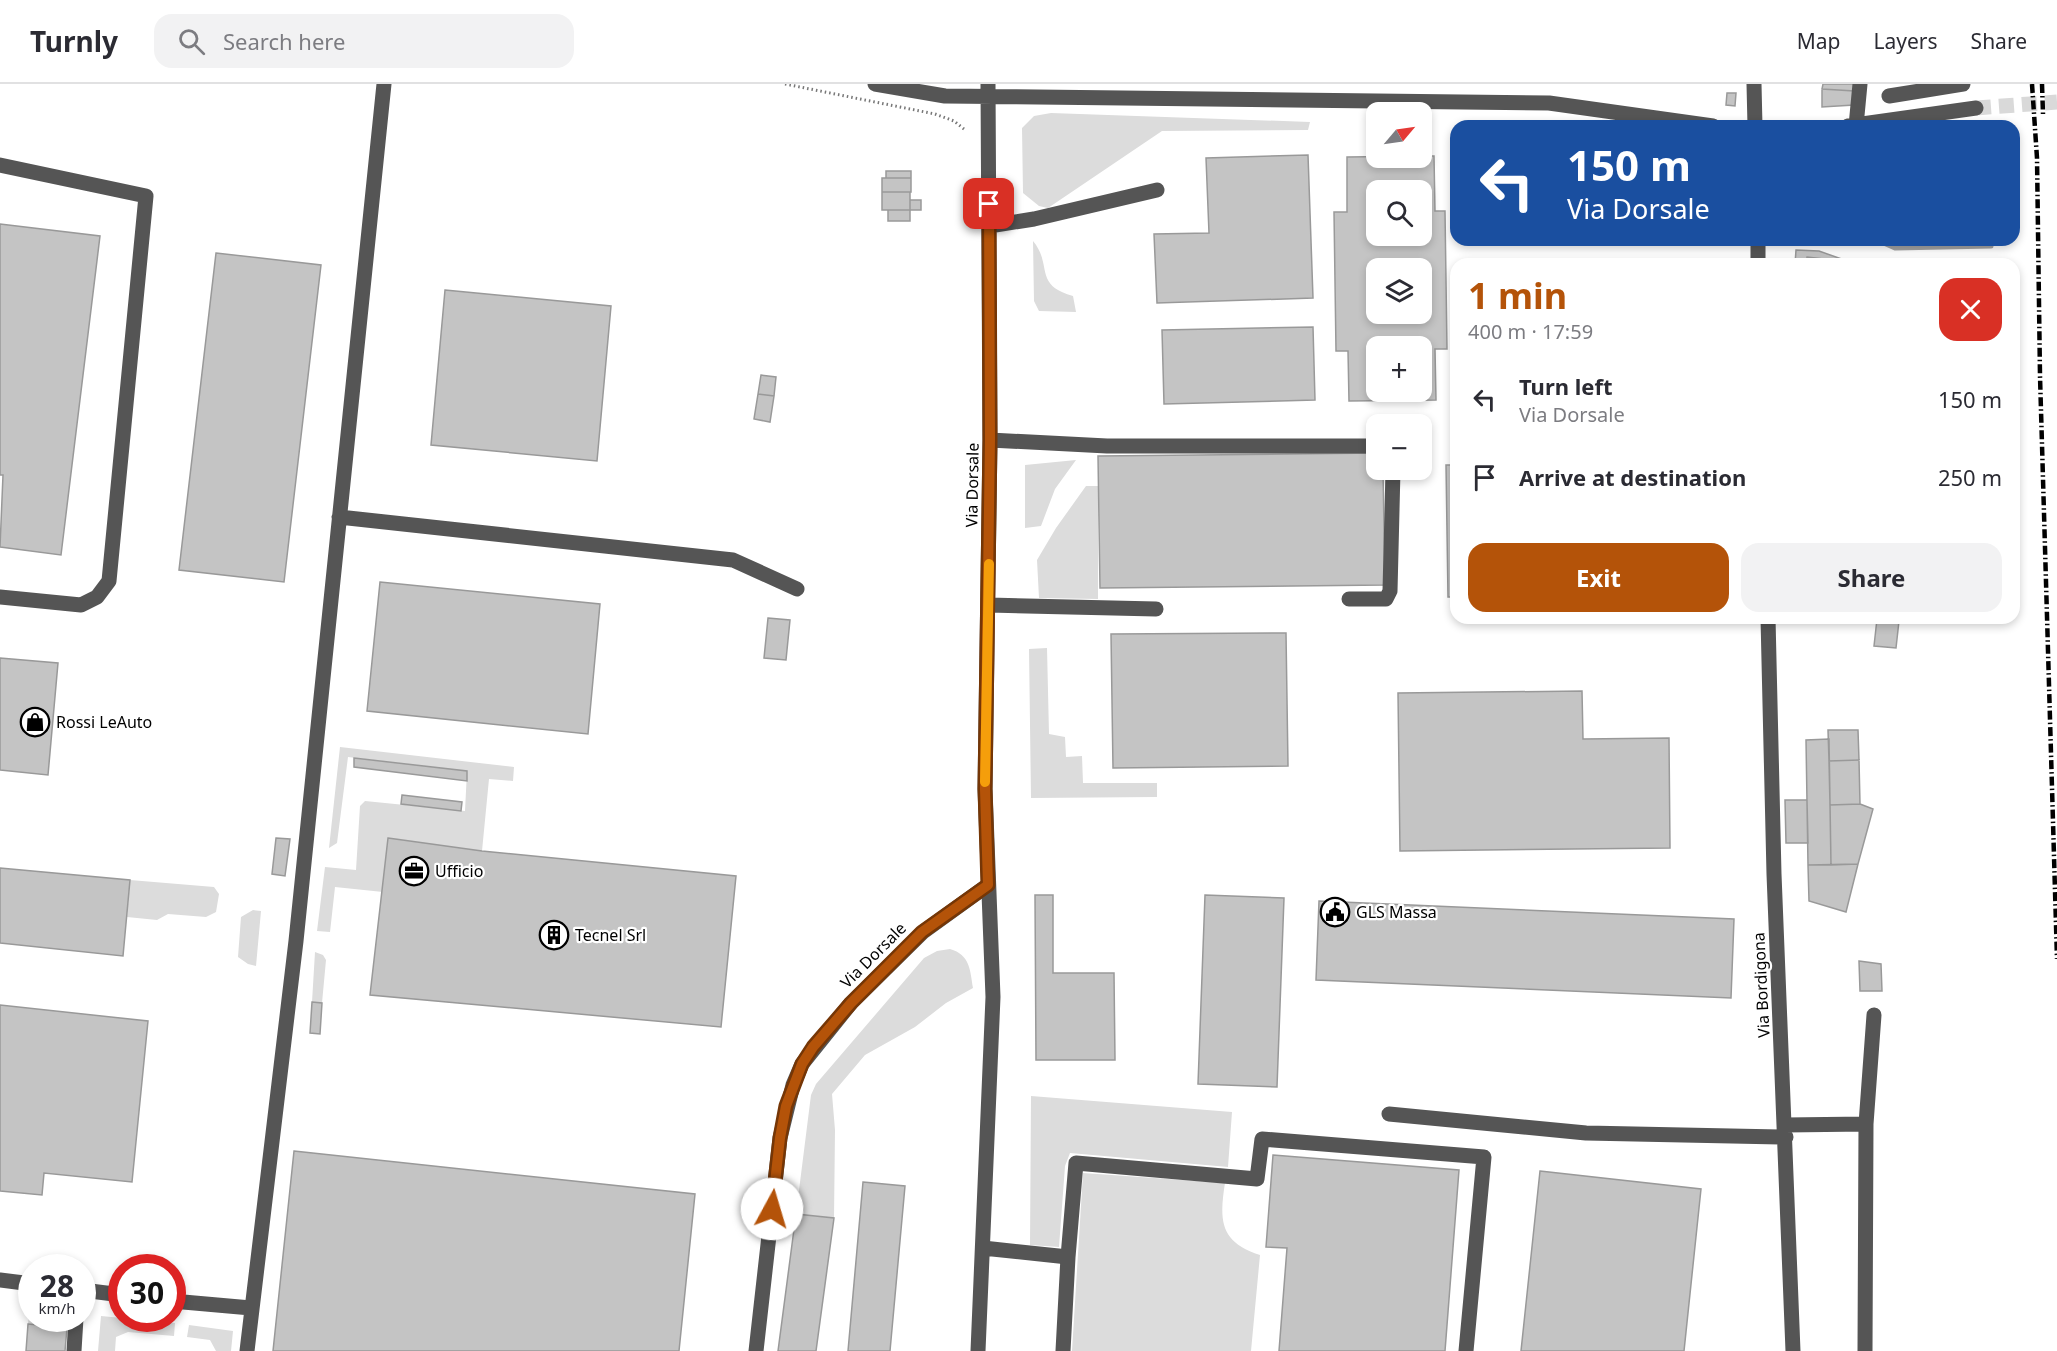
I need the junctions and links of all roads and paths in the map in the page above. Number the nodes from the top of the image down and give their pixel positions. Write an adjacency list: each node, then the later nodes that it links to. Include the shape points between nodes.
1 (384, 84): 22 (street)
2 (785, 84): 15 (path, via 935,114)
3 (875, 84): 7 (street, via 945,96)
4 (1754, 84): 12 (street)
5 (1860, 84): 13 (street)
6 (1963, 84): 9 (street)
7 (988, 90): 8 (street); 18 (street, Via Dorsale)
8 (1190, 91): 11 (street, via 1549,104)
9 (1889, 96)
10 (1976, 108): 14 (street)
11 (1668, 120)
12 (1755, 120)
13 (1857, 120)
14 (1896, 120)
15 (964, 129)
16 (0, 165): 24 (street, via 146,196 109,581 98,597 81,604)
17 (1157, 190): 18 (street)
18 (989, 226): 19 (street, Via Dorsale)
19 (990, 440): 20 (street, via 1107,446); 26 (street, Via Dorsale)
20 (1366, 446)
21 (1393, 480): 25 (street, via 1390,591 1386,598)
22 (339, 517): 23 (street, via 733,560); 39 (street, via 295,951)
23 (797, 589)
24 (0, 597)
25 (1349, 599)
26 (989, 604): 27 (street); 29 (street, Via Dorsale, via 985,789)
27 (1156, 609)
28 (1768, 624): 33 (street, Via Bordigona)
29 (988, 885): 34 (street, Via Dorsale, via 993,997); 43 (street, Via Dorsale, via 922,932 851,1003 802,1064 780,1138)
30 (1874, 1015): 32 (street)
31 (1389, 1114): 33 (street, via 1586,1133)
32 (1866, 1124): 33 (street); 48 (street)
33 (1785, 1131): 47 (street, Via Bordigona)
34 (983, 1248): 35 (street); 44 (street, Via Dorsale)
35 (1068, 1257): 45 (street); 46 (street, via 1076,1163 1257,1179 1262,1139 1484,1157)
36 (0, 1280): 37 (street)
37 (18, 1282)
38 (186, 1302): 39 (street)
39 (251, 1308): 42 (street)
40 (75, 1332): 41 (street)
41 (74, 1351)
42 (247, 1351)
43 (756, 1351)
44 (978, 1351)
45 (1063, 1351)
46 (1466, 1351)
47 (1793, 1351)
48 (1865, 1351)

